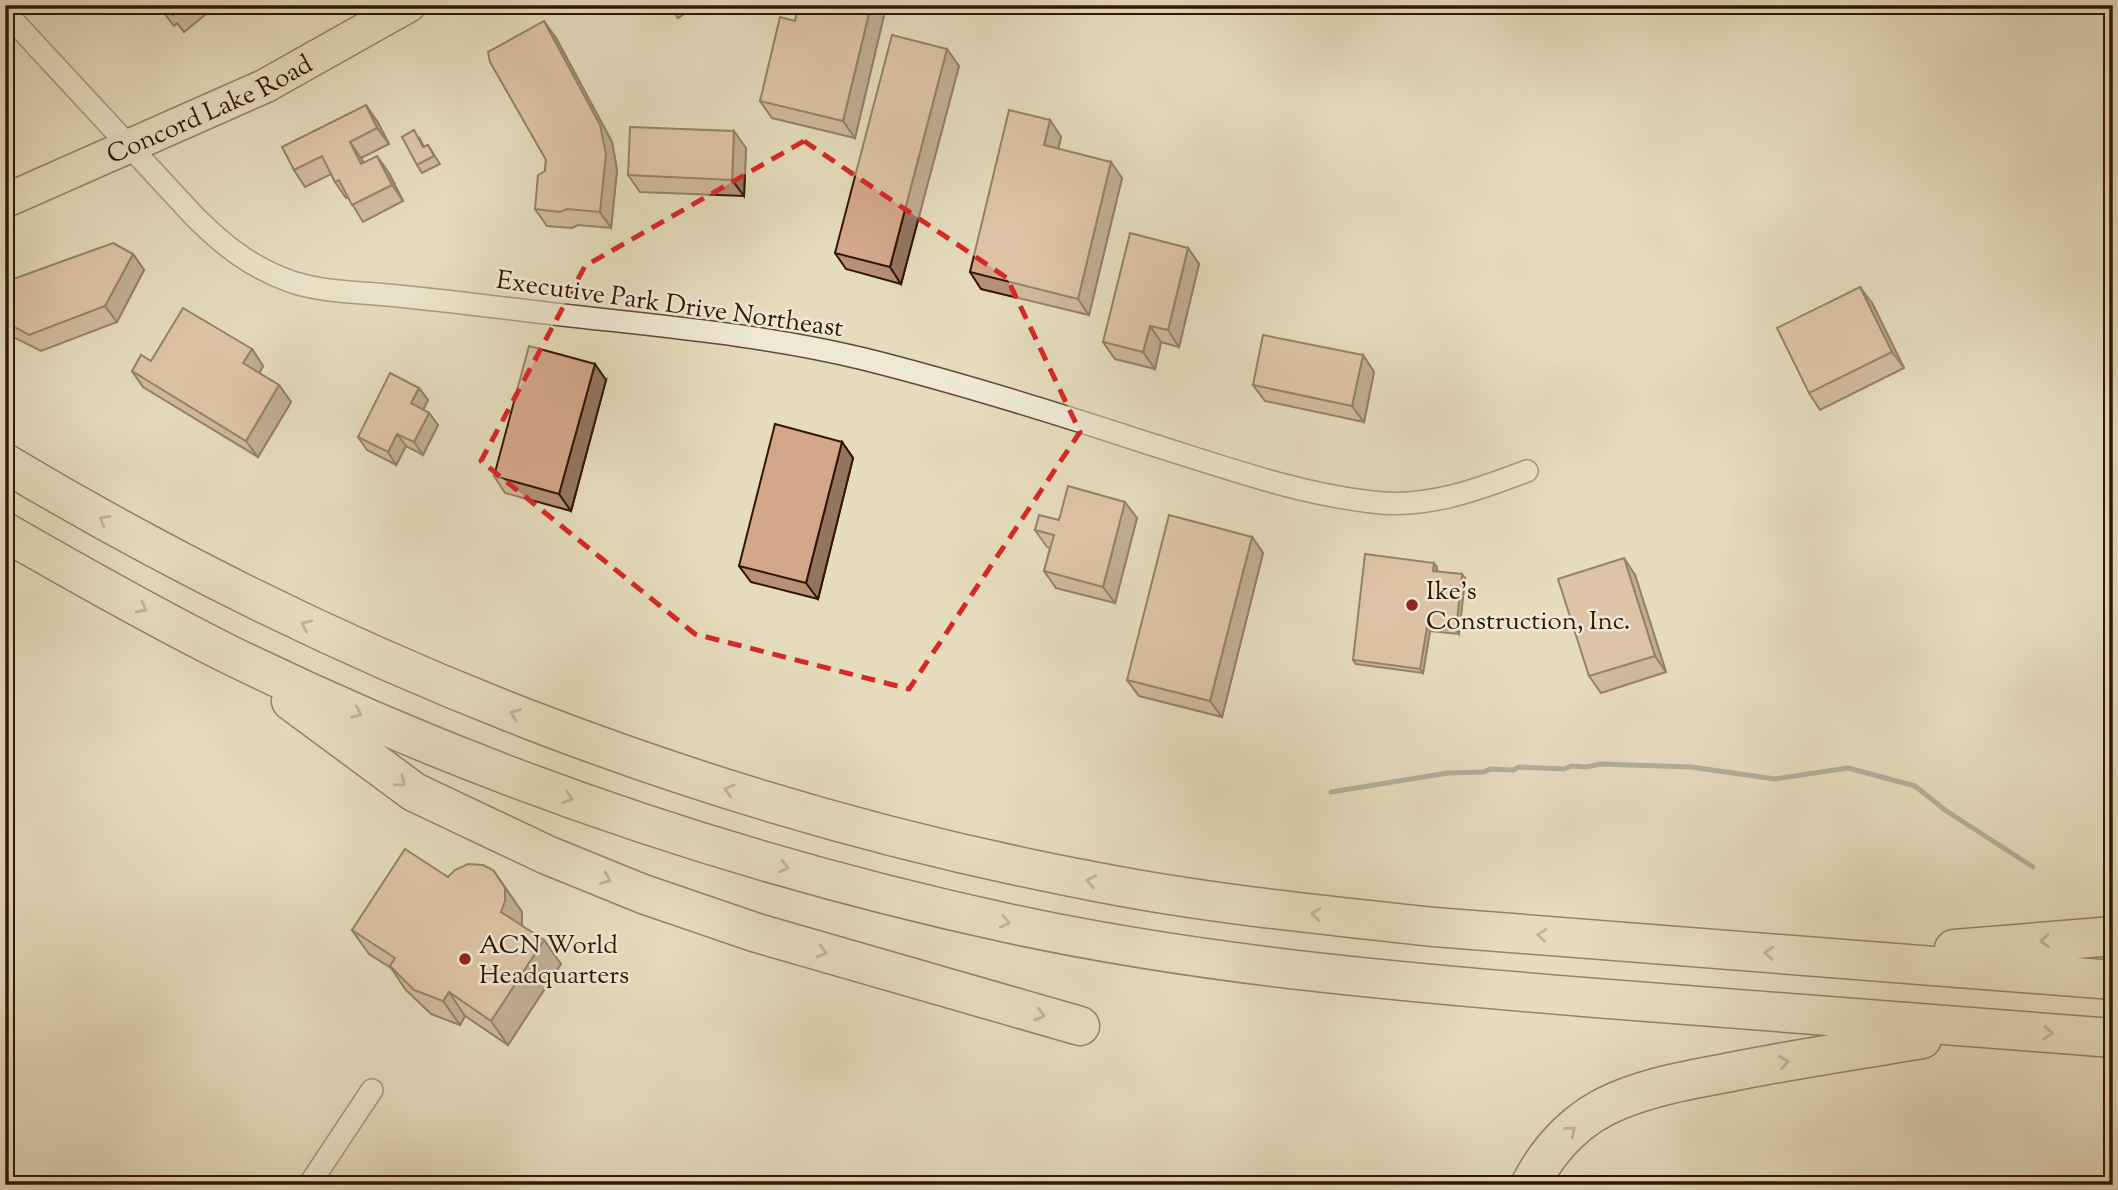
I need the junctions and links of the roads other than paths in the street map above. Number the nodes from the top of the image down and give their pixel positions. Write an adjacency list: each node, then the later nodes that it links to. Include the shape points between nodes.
1 (390, 10): 3 (main road, Concord Lake Road, via 265,86)
2 (5, 12): 3 (street, Executive Park Drive Northeast)
3 (129, 145): 4 (main road, Concord Lake Road); 6 (street, Executive Park Drive Northeast, via 224,246 268,272 320,289 789,344 863,359 1326,496 1409,505 1474,491)
4 (5, 201)
5 (5, 463): 10 (highway, one-way to 5, via 1434,926 1224,903 1012,865 815,814 682,776 426,680 304,625 151,547)
6 (1527, 471)
7 (5, 532): 8 (highway, one-way to 8)
8 (228, 654): 12 (highway, one-way to 12, via 414,792 547,855 757,933); 13 (highway, one-way to 13, via 438,748 622,817 746,857 1009,923 1300,971)
9 (2113, 936): 10 (highway, one-way to 10)
10 (1837, 958): 11 (highway)
11 (2113, 980)
12 (1080, 1026)
13 (1984, 1029): 14 (highway, one-way to 14); 17 (highway, one-way to 13, via 1561,1139 1616,1101 1689,1080)
14 (2113, 1038)
15 (372, 1090): 16 (street)
16 (309, 1185)
17 (1530, 1185)

